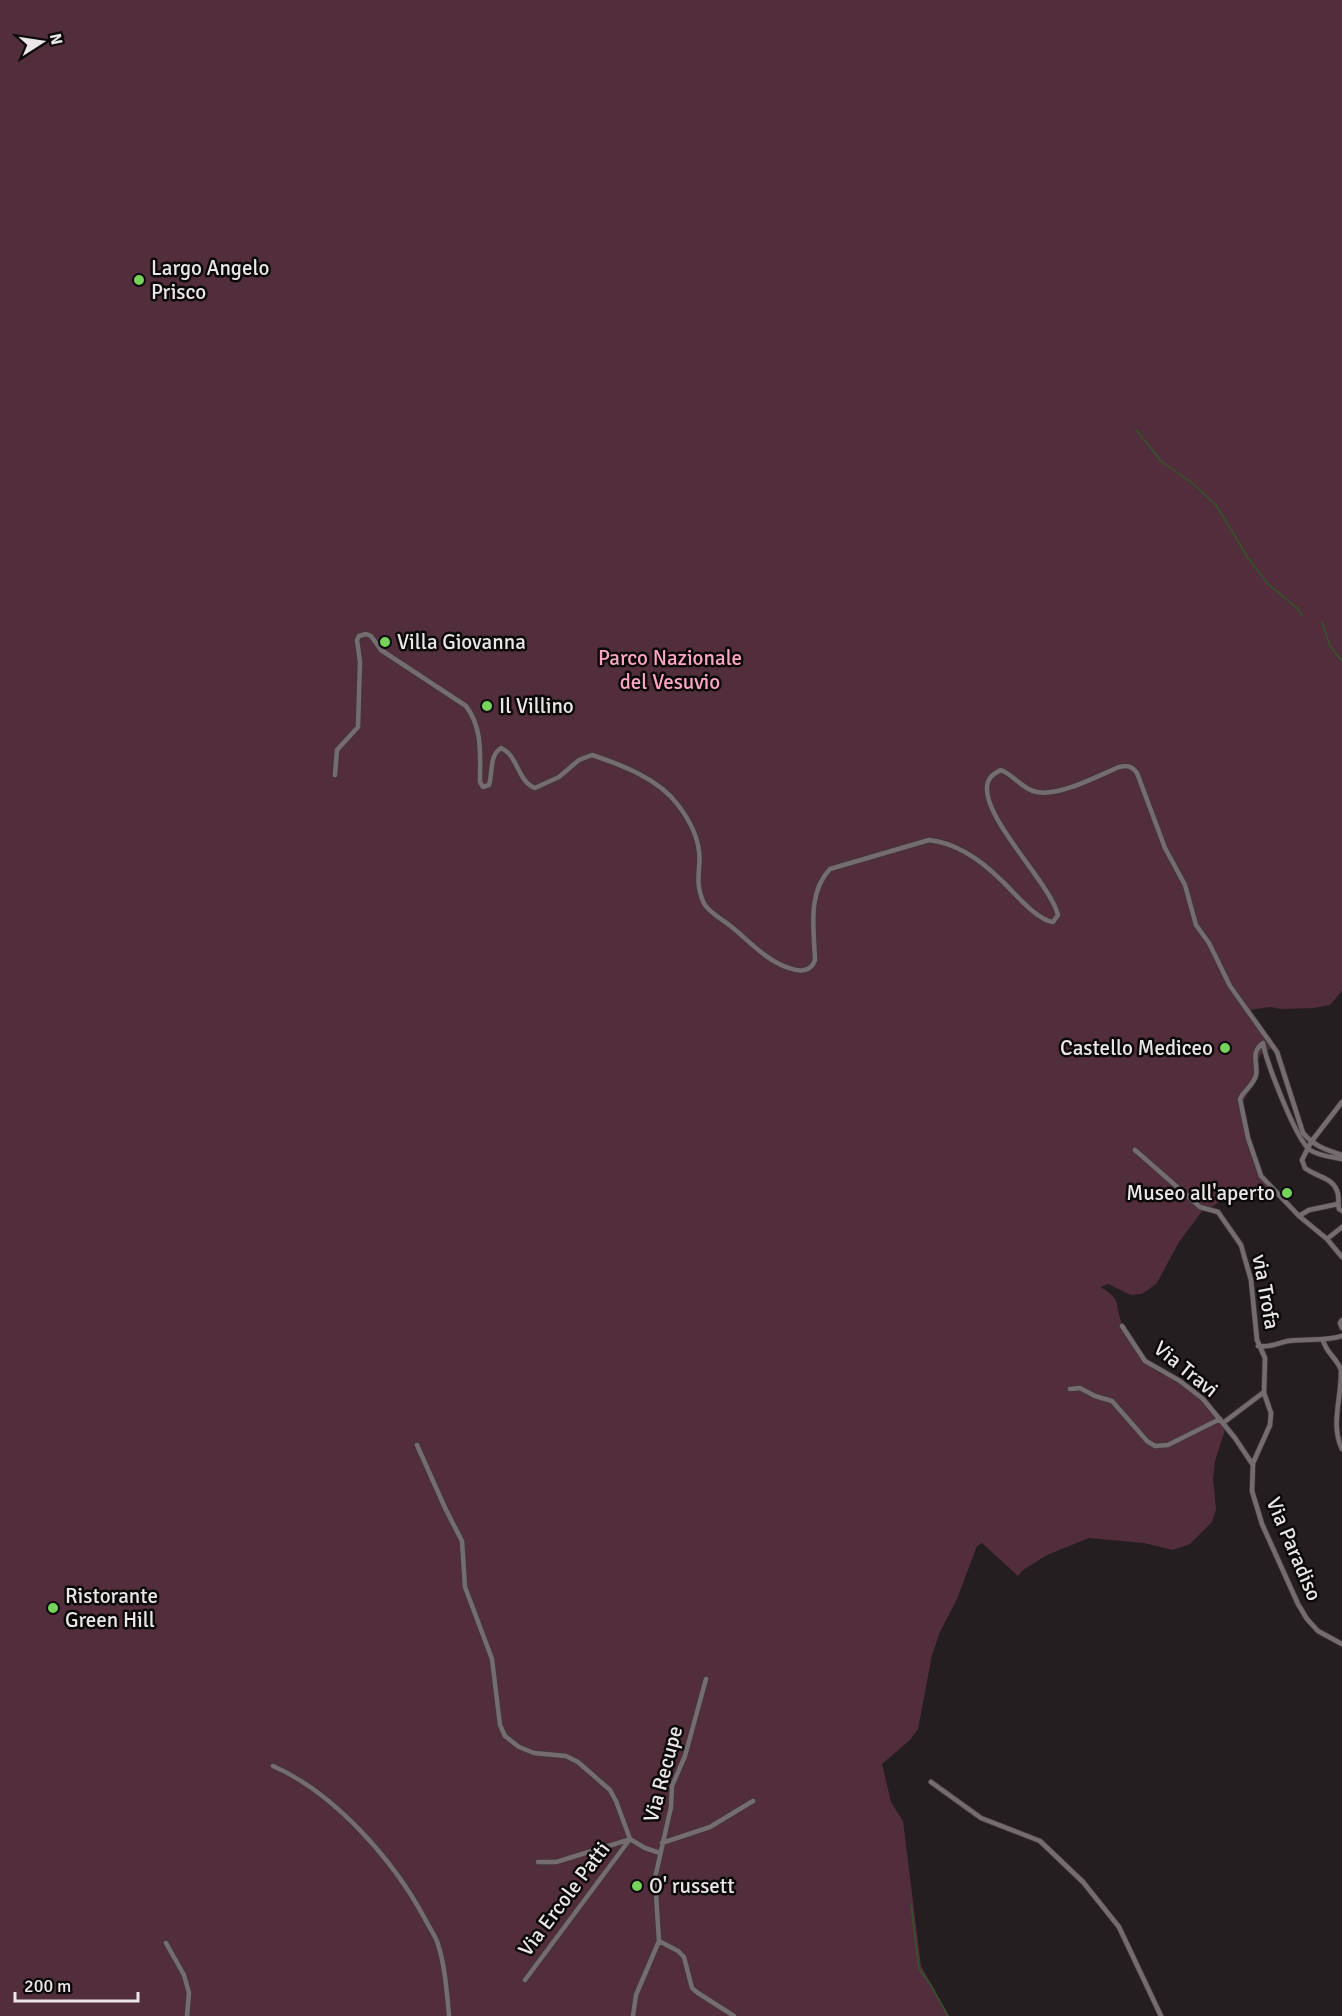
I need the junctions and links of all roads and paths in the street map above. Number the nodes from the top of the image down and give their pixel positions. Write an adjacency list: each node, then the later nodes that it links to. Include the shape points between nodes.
1 (335, 775): 2 (street, via 337,750 358,727 357,640 366,634 381,650 466,706 473,715 479,736 483,787 489,785 493,758 501,748 509,751 524,779 536,788 592,755 624,766 659,787 677,803 696,837 699,888 704,903 774,962 806,970 815,960 814,905 821,878 830,869 929,840 945,842 967,854 1044,919 1053,922 1058,915 1051,896 1003,829 992,806 987,784 990,777 1001,770 1030,790 1040,792 1072,787 1126,766 1133,768 1165,848 1185,885 1201,933 1230,986)
2 (1269, 1042): 3 (street); 5 (street, via 1282,1063 1303,1133)
3 (1263, 1043): 6 (street, via 1283,1100); 11 (street, via 1257,1047 1256,1075 1240,1096 1241,1105 1261,1176)
4 (1342, 1102): 5 (street)
5 (1311, 1142): 6 (street); 8 (street)
6 (1308, 1149): 8 (street); 9 (street, via 1303,1164 1335,1185)
7 (1135, 1150): 20 (street, via Trofa, via 1200,1207 1218,1212 1241,1245 1251,1280)
8 (1342, 1157)
9 (1338, 1204): 10 (street); 11 (street)
10 (1342, 1211)
11 (1299, 1216): 13 (street)
12 (1342, 1227): 13 (street)
13 (1327, 1239): 14 (street)
14 (1342, 1257)
15 (1342, 1320): 17 (street)
16 (1122, 1326): 23 (street, Via Travi, via 1145,1361 1196,1393)
17 (1342, 1328)
18 (1342, 1336): 19 (street)
19 (1323, 1340): 20 (street); 25 (street, via 1341,1370 1337,1424)
20 (1258, 1346): 22 (street, Via Paradiso, via 1264,1358)
21 (1070, 1389): 23 (street, via 1080,1388 1112,1401 1155,1446 1168,1445)
22 (1264, 1392): 23 (street); 26 (street, Via Paradiso, via 1272,1418)
23 (1221, 1421): 26 (street, Via Travi)
24 (417, 1445): 32 (street, via 462,1541 465,1587 492,1659 500,1725 505,1736 534,1753 566,1756 590,1772 616,1800)
25 (1342, 1449)
26 (1253, 1465): 27 (street, Via Paradiso, via 1252,1491 1262,1524 1298,1604 1318,1631)
27 (1342, 1644)
28 (706, 1679): 33 (street, Via Recupe, via 685,1756 672,1786)
29 (273, 1767): 40 (street, via 304,1783 339,1812 402,1880 437,1941)
30 (931, 1782): 43 (street, via 981,1818 1040,1841 1083,1882 1119,1927)
31 (753, 1801): 33 (street, via 710,1827)
32 (629, 1839): 34 (street); 35 (street, via 562,1860); 38 (street, Via Ercole Patti)
33 (662, 1843): 34 (street, Via Recupe)
34 (660, 1853): 36 (street, Via Recupe, via 655,1888)
35 (538, 1862)
36 (659, 1941): 41 (street, Via Recupe, via 636,1995); 42 (street, via 684,1958 692,1988)
37 (166, 1943): 39 (street, via 184,1975 189,1993)
38 (525, 1980)
39 (187, 2016)
40 (448, 2016)
41 (633, 2016)
42 (735, 2016)
43 (1161, 2016)

